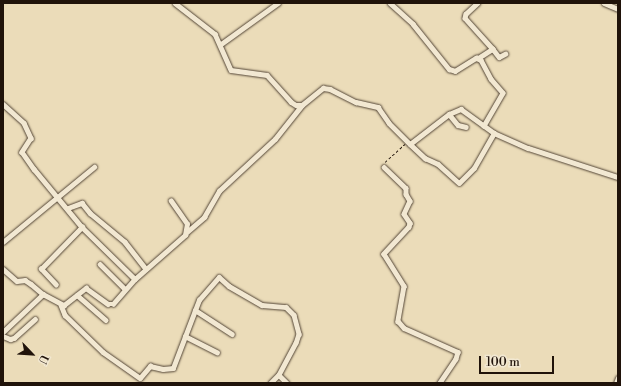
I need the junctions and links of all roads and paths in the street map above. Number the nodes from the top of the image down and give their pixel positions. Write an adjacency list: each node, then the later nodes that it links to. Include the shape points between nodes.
1 (175, 3): 7 (street, via 215,34)
2 (278, 3): 7 (street)
3 (390, 3): 10 (street, via 413,24 449,69 455,71)
4 (478, 3): 8 (street, via 465,18)
5 (604, 3): 6 (street)
6 (618, 9)
7 (221, 44): 12 (street, via 231,70 267,75 290,102)
8 (493, 49): 9 (street, via 499,57); 10 (street)
9 (505, 54)
10 (479, 58): 14 (street, via 503,93)
11 (3, 104): 21 (street, via 24,123 31,138 22,152)
12 (302, 105): 17 (street, via 323,88 356,102 374,105); 25 (street, via 275,139 220,191 204,217)
13 (449, 114): 14 (street, via 461,109); 15 (street, via 458,125); 17 (street)
14 (484, 126): 16 (street)
15 (466, 127)
16 (494, 133): 17 (street, via 474,168 459,184 438,164 425,158); 20 (street, via 556,159)
17 (408, 143): 18 (path, via 384,163)
18 (384, 167): 48 (street, via 406,188 410,201 404,214 410,226 384,254 404,286 398,321 404,328 458,352)
19 (94, 168): 21 (street)
20 (618, 177)
21 (58, 196): 23 (street); 26 (street)
22 (171, 201): 25 (street, via 187,224)
23 (68, 208): 24 (street); 28 (street, via 82,202 90,213 125,242)
24 (82, 227): 30 (street); 31 (street, via 41,269)
25 (187, 232): 28 (street)
26 (3, 242)
27 (100, 264): 32 (street)
28 (146, 269): 30 (street)
29 (4, 272): 33 (street, via 20,282 25,280)
30 (135, 279): 32 (street)
31 (56, 285)
32 (125, 289): 34 (street, via 111,304 86,288)
33 (42, 294): 35 (street); 39 (street)
34 (77, 295): 35 (street); 38 (street)
35 (61, 305): 42 (street, via 65,315 103,352 137,377 142,377 150,366 173,368)
36 (195, 310): 40 (street); 42 (street); 44 (street, via 199,300 219,277 229,286 262,304 291,310 299,334)
37 (35, 319): 41 (street, via 14,338)
38 (106, 320)
39 (3, 332)
40 (232, 334)
41 (3, 336)
42 (185, 336): 43 (street)
43 (217, 352)
44 (279, 375): 46 (street); 47 (street)
45 (618, 378): 49 (street)
46 (271, 383)
47 (287, 383)
48 (440, 383)
49 (616, 383)

